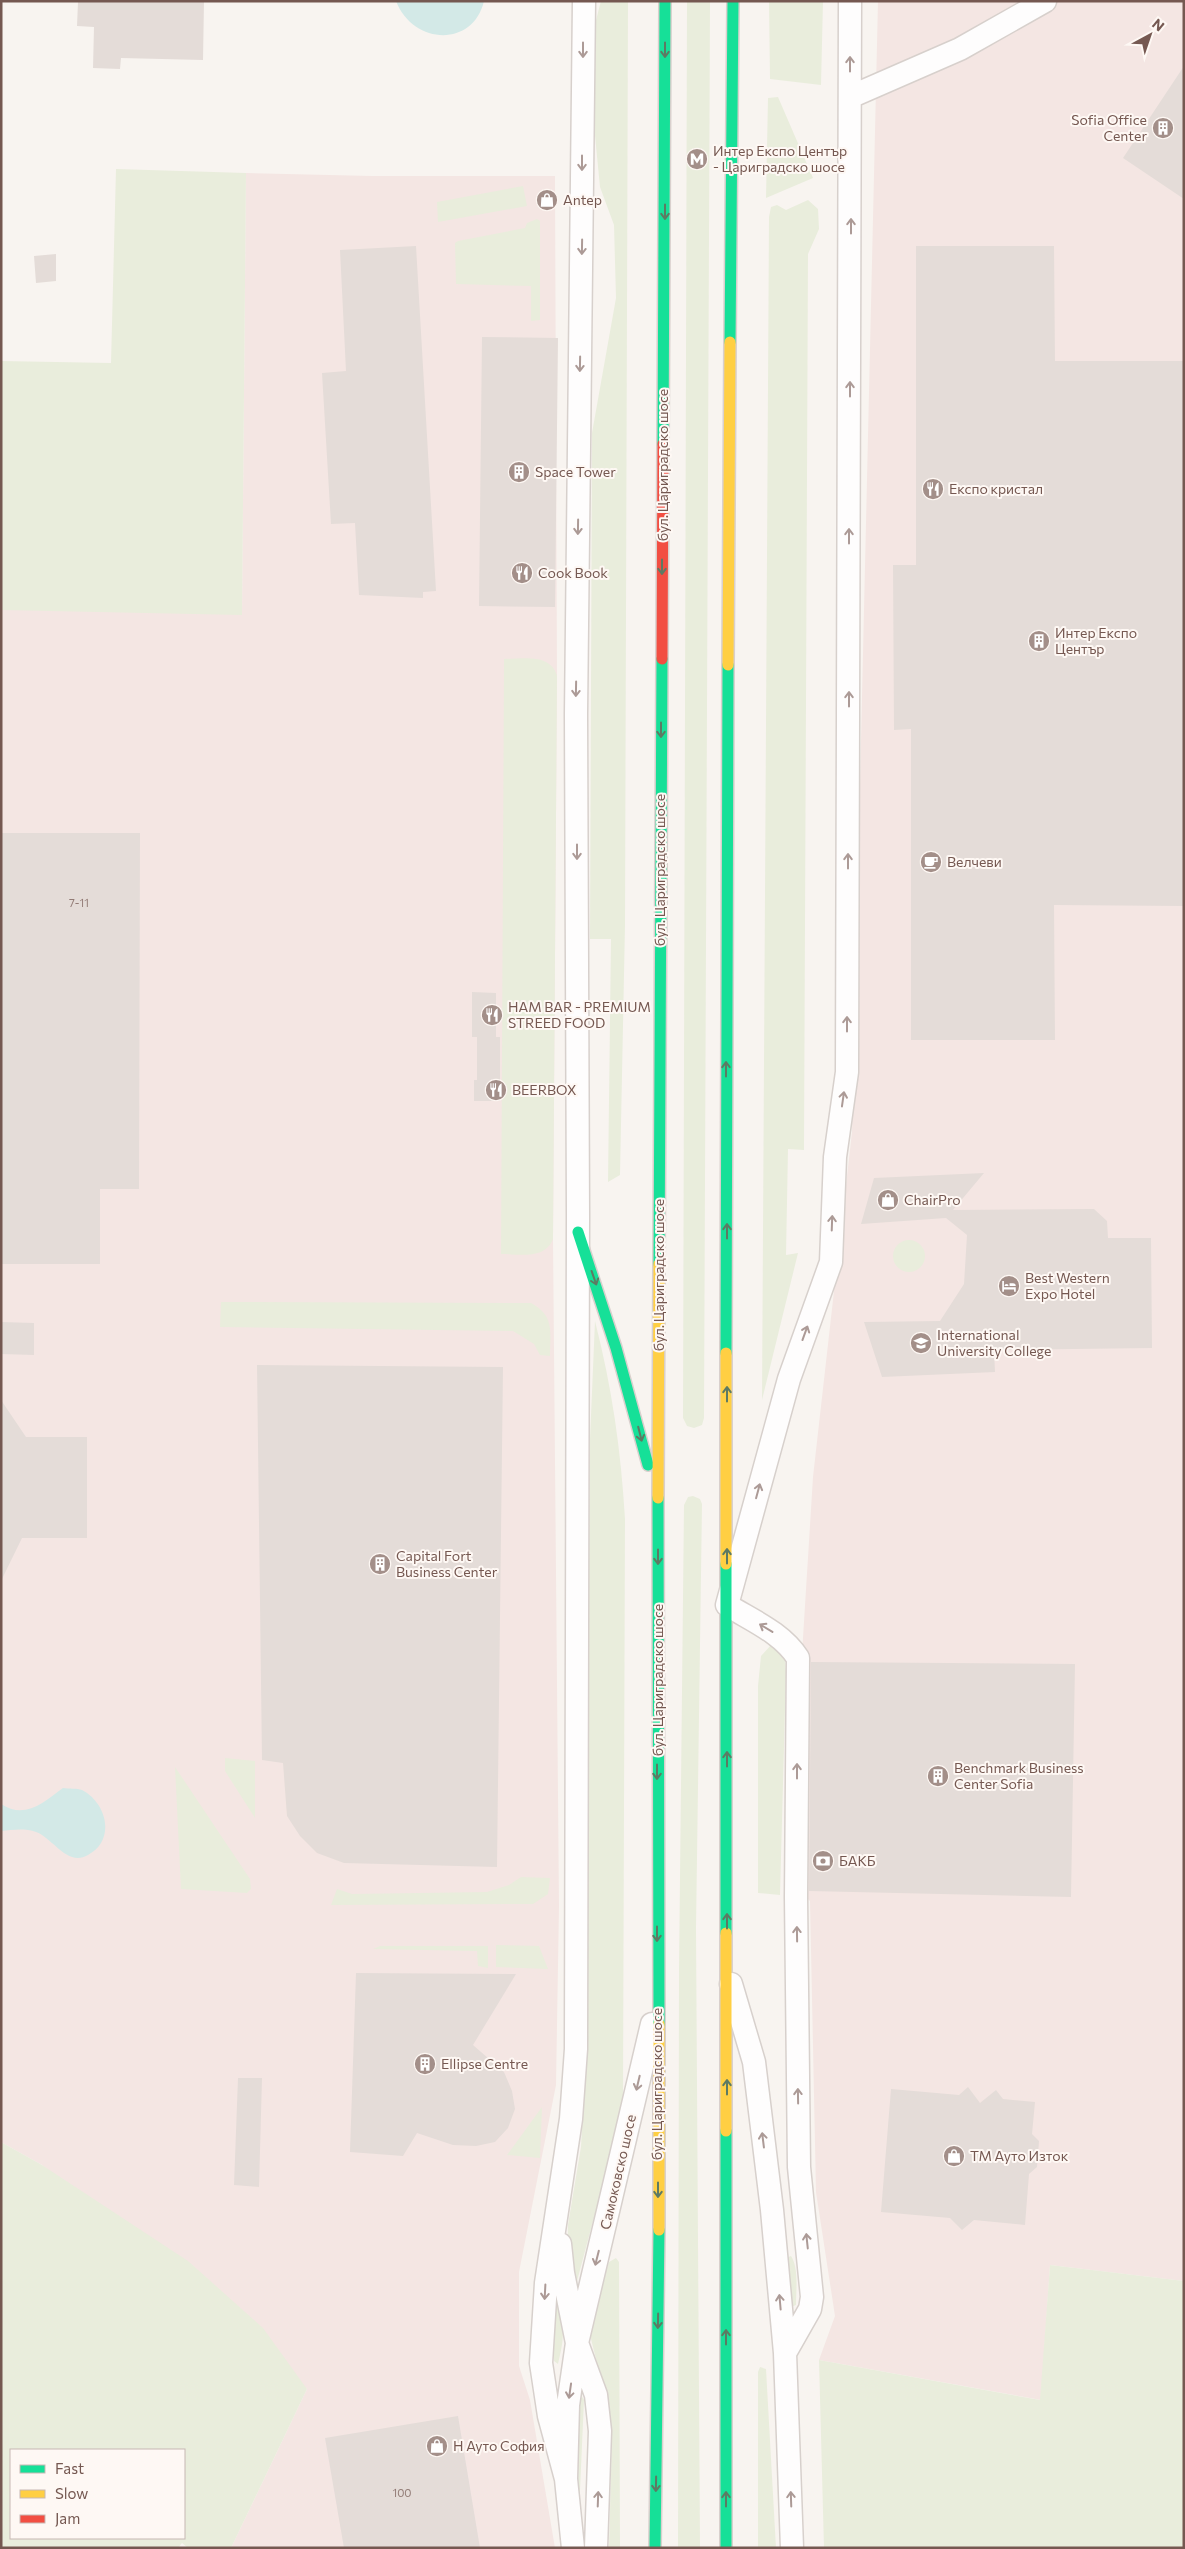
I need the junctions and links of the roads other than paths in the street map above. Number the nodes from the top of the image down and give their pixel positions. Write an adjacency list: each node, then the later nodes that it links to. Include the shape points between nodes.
1 (584, 1): 7 (street, one-way to 7, via 576,714)
2 (665, 1): 8 (highway, бул. Цариградско шосе, one-way to 8)
3 (733, 1): 9 (highway, one-way to 3, via 726,938)
4 (850, 1): 6 (street, one-way to 4)
5 (1045, 1): 6 (street, via 960,49)
6 (850, 97): 9 (street, one-way to 6, via 789,1379 831,1262 835,1157 847,1072)
7 (578, 1232): 8 (highway, one-way to 8, via 630,1394); 12 (street, via 576,2049 571,2119)
8 (658, 1508): 11 (highway, бул. Цариградско шосе, one-way to 11)
9 (727, 1605): 10 (highway, one-way to 9); 14 (street, one-way to 9, via 810,2309 812,2297 799,2167 798,1658 778,1635)
10 (727, 1970): 14 (street, one-way to 10, via 754,2062); 19 (highway, one-way to 10)
11 (657, 2002): 13 (street, Самоковско шосе, one-way to 13); 18 (highway, бул. Цариградско шосе, one-way to 18, via 659,2273)
12 (557, 2209): 13 (street, via 563,2273); 15 (street, one-way to 15, via 546,2283 541,2363 549,2416)
13 (577, 2343): 15 (street, Самоковско шосе, one-way to 15, via 568,2405); 17 (street, one-way to 13, via 600,2431 596,2395)
14 (785, 2353): 20 (street, one-way to 14)
15 (566, 2479): 16 (street, Самоковско шосе)
16 (573, 2548)
17 (596, 2548)
18 (655, 2548)
19 (726, 2548)
20 (792, 2548)

